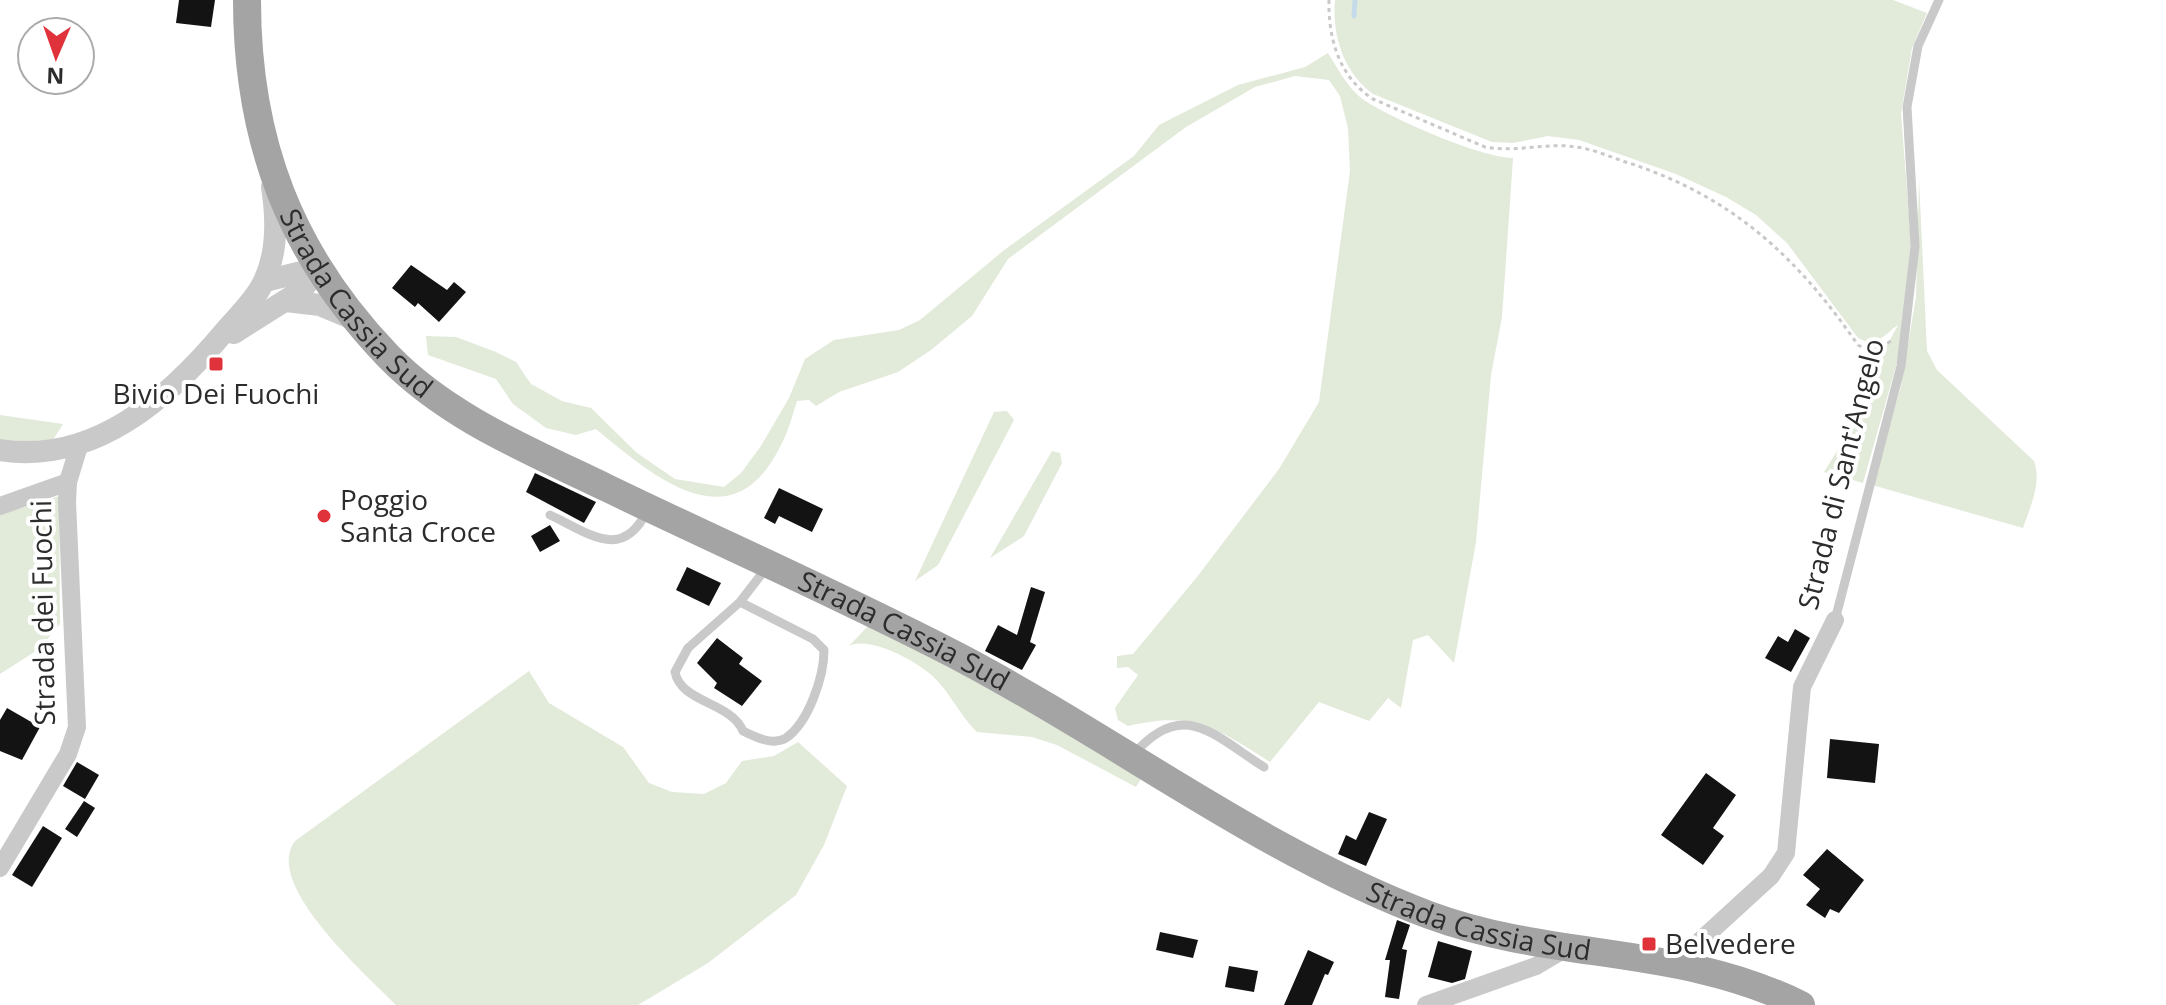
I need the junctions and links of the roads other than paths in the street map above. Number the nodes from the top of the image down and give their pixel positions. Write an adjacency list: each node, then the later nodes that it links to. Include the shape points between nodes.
1 (247, 0): 3 (main road, Strada Cassia Sud, via 249,73)
2 (1939, 0): 17 (lane, Strada di Sant'Angelo, via 1918,46 1907,107 1915,246 1901,366)
3 (269, 166): 4 (main road, Strada Cassia Sud); 5 (street, via 275,235)
4 (318, 268): 5 (street); 6 (street); 7 (main road, Strada Cassia Sud)
5 (265, 281): 8 (street)
6 (286, 301): 7 (street, via 320,305); 8 (street)
7 (356, 320): 13 (main road, Strada Cassia Sud, via 404,372 459,413)
8 (207, 352): 9 (street, via 132,418)
9 (79, 446): 10 (street, via 36,453); 11 (street, Strada dei Fuochi)
10 (0, 450)
11 (68, 482): 12 (street, Strada dei Fuochi); 20 (street, Strada dei Fuochi, via 77,727 68,754)
12 (0, 506)
13 (649, 508): 14 (lane, via 635,532 617,541); 15 (main road, Strada Cassia Sud)
14 (550, 515)
15 (769, 565): 16 (lane); 18 (main road, Strada Cassia Sud, via 962,659)
16 (740, 602): 16 (lane, via 813,639 824,650 807,711 786,738 757,739 743,731 737,717 677,681 678,663 688,648)
17 (1835, 620): 22 (street, Strada di Sant'Angelo, via 1802,687 1786,853 1771,876)
18 (1131, 757): 19 (lane, via 1166,725 1184,723 1206,730); 21 (main road, Strada Cassia Sud, via 1293,854 1395,901 1485,932)
19 (1264, 767)
20 (0, 868)
21 (1568, 947): 22 (main road, Strada Cassia Sud); 23 (street, via 1536,966)
22 (1677, 962): 24 (main road, Strada Cassia Sud, via 1745,981)
23 (1426, 1005)
24 (1801, 1005)

